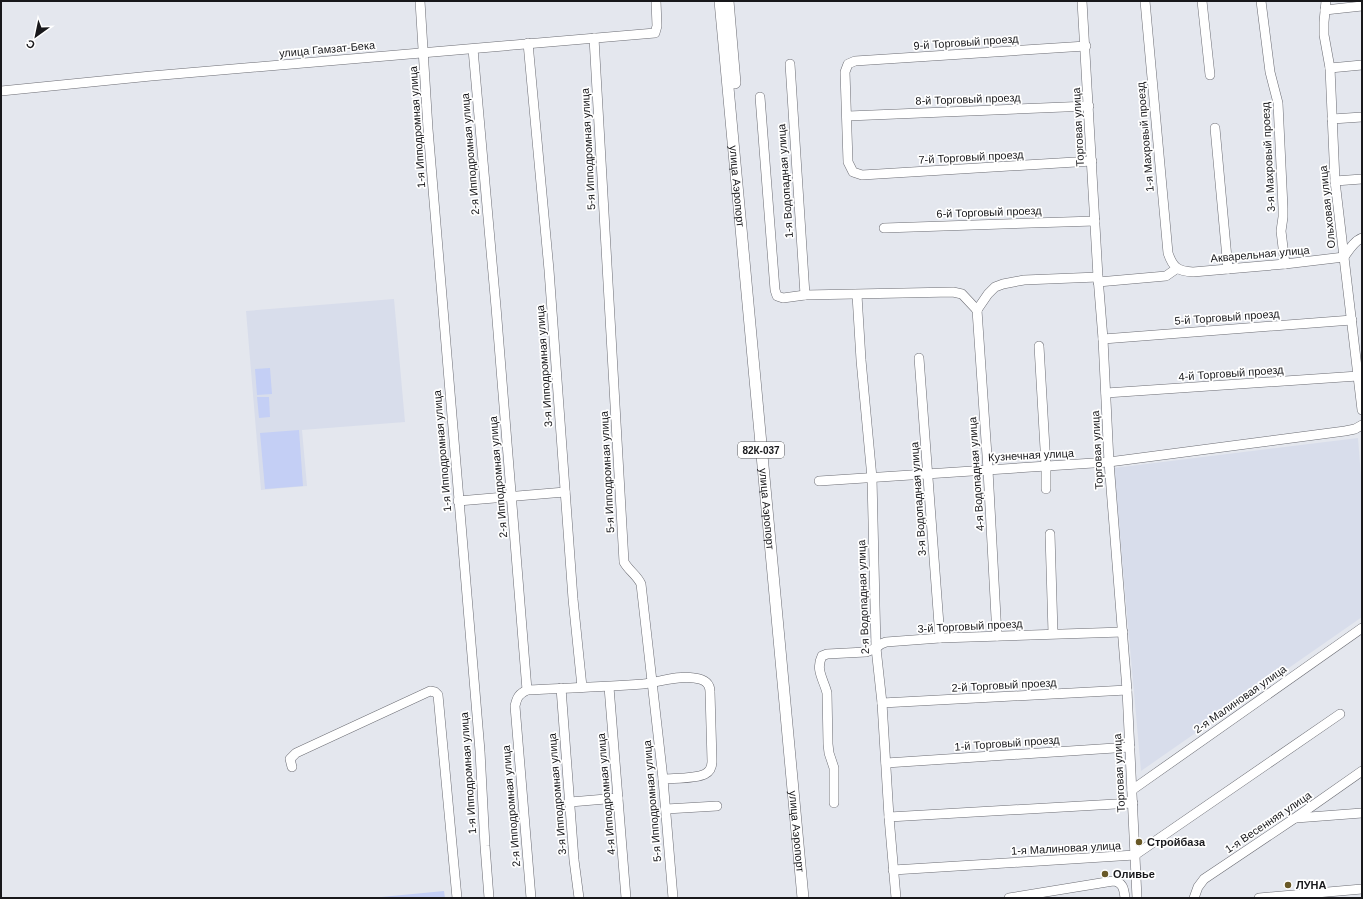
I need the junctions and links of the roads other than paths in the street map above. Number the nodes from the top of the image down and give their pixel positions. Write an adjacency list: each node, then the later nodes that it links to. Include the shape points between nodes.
1 (420, 1): 15 (street, 1-я Ипподромная улица)
2 (656, 1): 11 (street, улица Гамзат-Бека, via 655,33)
3 (720, 1): 98 (main road, улица Аэропорт / 82К-037)
4 (728, 1): 99 (main road, улица Аэропорт)
5 (1082, 1): 13 (street, Торговая улица)
6 (1145, 1): 35 (street, 1-я Махровый проезд, via 1168,253)
7 (1202, 1): 19 (street)
8 (1260, 1): 34 (street, 3-я Махровый проезд, via 1270,72 1278,103 1283,208 1281,231)
9 (1326, 5): 10 (street); 18 (street, Ольховая улица, via 1324,35)
10 (1362, 6)
11 (594, 38): 12 (street, улица Гамзат-Бека); 66 (street, 5-я Ипподромная улица, via 624,562 641,584)
12 (528, 43): 14 (street, улица Гамзат-Бека); 56 (street, 3-я Ипподромная улица, via 549,270)
13 (1086, 46): 22 (street, Торговая улица); 23 (street, 9-й Торговый проезд, via 855,61 848,64 845,72)
14 (473, 49): 15 (street, улица Гамзат-Бека); 57 (street, 2-я Ипподромная улица)
15 (424, 53): 20 (street, улица Гамзат-Бека); 58 (street, 1-я Ипподромная улица)
16 (790, 64): 38 (street, 1-я Водопадная улица)
17 (1362, 65): 18 (street)
18 (1330, 68): 25 (street, Ольховая улица)
19 (1210, 76)
20 (1, 91)
21 (760, 97): 38 (street, via 775,290 777,296 783,298)
22 (1089, 106): 23 (street, 8-й Торговый проезд); 27 (street, Торговая улица)
23 (848, 116): 27 (street, 7-й Торговый проезд, via 848,162 853,172 862,175)
24 (1362, 118): 25 (street)
25 (1332, 119): 29 (street, Ольховая улица)
26 (1215, 128): 36 (street)
27 (1092, 161): 30 (street, Торговая улица)
28 (1362, 179): 29 (street)
29 (1335, 181): 33 (street, Ольховая улица)
30 (1095, 221): 31 (street, 6-й Торговый проезд); 37 (street, Торговая улица)
31 (884, 228)
32 (1362, 238): 33 (street, via 1351,246)
33 (1344, 257): 34 (street, Акварельная улица); 41 (street, Ольховая улица)
34 (1285, 264): 36 (street, Акварельная улица)
35 (1176, 269): 36 (street, Акварельная улица, via 1193,272); 37 (street, via 1166,276)
36 (1228, 269)
37 (1098, 279): 40 (street, via 1024,280 1003,284 995,287); 42 (street, Торговая улица)
38 (804, 295): 39 (street)
39 (858, 295): 40 (street, via 953,292 962,294); 53 (street, 2-я Водопадная улица)
40 (977, 310): 51 (street, 4-я Водопадная улица)
41 (1352, 320): 42 (street, 5-й Торговый проезд); 45 (street, Ольховая улица)
42 (1104, 339): 46 (street, Торговая улица)
43 (1039, 346): 50 (street)
44 (920, 358): 52 (street, 3-я Водопадная улица)
45 (1358, 376): 46 (street, 4-й Торговый проезд); 47 (street, Ольховая улица)
46 (1106, 393): 49 (street, Торговая улица)
47 (1362, 410)
48 (1362, 425): 49 (street, Кузнечная улица, via 1345,432)
49 (1109, 462): 50 (street, Кузнечная улица); 61 (street, Торговая улица)
50 (1046, 466): 51 (street, Кузнечная улица); 55 (street)
51 (988, 470): 52 (street, Кузнечная улица); 63 (street, 4-я Водопадная улица)
52 (928, 474): 53 (street, Кузнечная улица); 64 (street, 3-я Водопадная улица)
53 (872, 478): 54 (street, Кузнечная улица); 65 (street, 2-я Водопадная улица)
54 (819, 481)
55 (1046, 489)
56 (565, 492): 57 (street); 67 (street, 3-я Ипподромная улица)
57 (511, 496): 58 (street); 70 (street, 2-я Ипподромная улица)
58 (458, 501): 93 (street, 1-я Ипподромная улица, via 480,751)
59 (1050, 534): 62 (street)
60 (1362, 628): 79 (street, 2-я Малиновая улица)
61 (1123, 632): 62 (street, 3-й Торговый проезд); 71 (street, Торговая улица)
62 (1053, 633): 63 (street, 3-й Торговый проезд)
63 (997, 636): 64 (street, 3-й Торговый проезд)
64 (940, 638): 65 (street, 3-й Торговый проезд, via 886,642)
65 (876, 648): 72 (street, 2-я Водопадная улица); 82 (street, 3-й Торговый проезд, via 866,652 827,654 822,656 820,661 821,678 827,693 828,744 834,768)
66 (652, 683): 68 (street); 78 (street, 5-я Ипподромная улица); 78 (street, via 692,677 707,682 710,686 711,768 706,774 698,776)
67 (582, 687): 68 (street); 69 (street)
68 (609, 687): 80 (street, 4-я Ипподромная улица)
69 (561, 688): 70 (street); 81 (street, 3-я Ипподромная улица)
70 (527, 690): 94 (street, 2-я Ипподромная улица, via 516,698 515,706)
71 (1127, 690): 72 (street, 2-й Торговый проезд); 74 (street, Торговая улица)
72 (882, 703): 75 (street, 2-я Водопадная улица)
73 (1340, 714): 89 (street, 1-я Малиновая улица)
74 (1130, 747): 75 (street, 1-й Торговый проезд); 79 (street, Торговая улица)
75 (886, 763): 87 (street, 2-я Водопадная улица)
76 (292, 767): 92 (street, via 290,759 296,753 430,691 435,692 438,695)
77 (1362, 771): 88 (street, 1-я Весенняя улица)
78 (663, 779): 85 (street, 5-я Ипподромная улица)
79 (1132, 790): 83 (street, Торговая улица)
80 (618, 798): 81 (street); 96 (street, 4-я Ипподромная улица)
81 (570, 802): 95 (street, 3-я Ипподромная улица)
82 (834, 802)
83 (1133, 803): 87 (street); 89 (street, Торговая улица)
84 (717, 806): 85 (street)
85 (666, 809): 97 (street, 5-я Ипподромная улица)
86 (1362, 813): 88 (street)
87 (889, 817): 90 (street, 2-я Водопадная улица)
88 (1295, 818): 104 (street, 1-я Весенняя улица, via 1204,879)
89 (1135, 855): 90 (street, 1-я Малиновая улица); 103 (street, Торговая улица)
90 (893, 870): 100 (street, 2-я Водопадная улица)
91 (1362, 889): 105 (street)
92 (457, 898)
93 (489, 898)
94 (531, 898)
95 (579, 898)
96 (626, 898)
97 (673, 898)
98 (803, 898)
99 (810, 898)
100 (896, 898)
101 (1009, 898): 102 (street, via 1113,881 1123,886)
102 (1125, 898)
103 (1137, 898)
104 (1194, 898)
105 (1259, 898)

